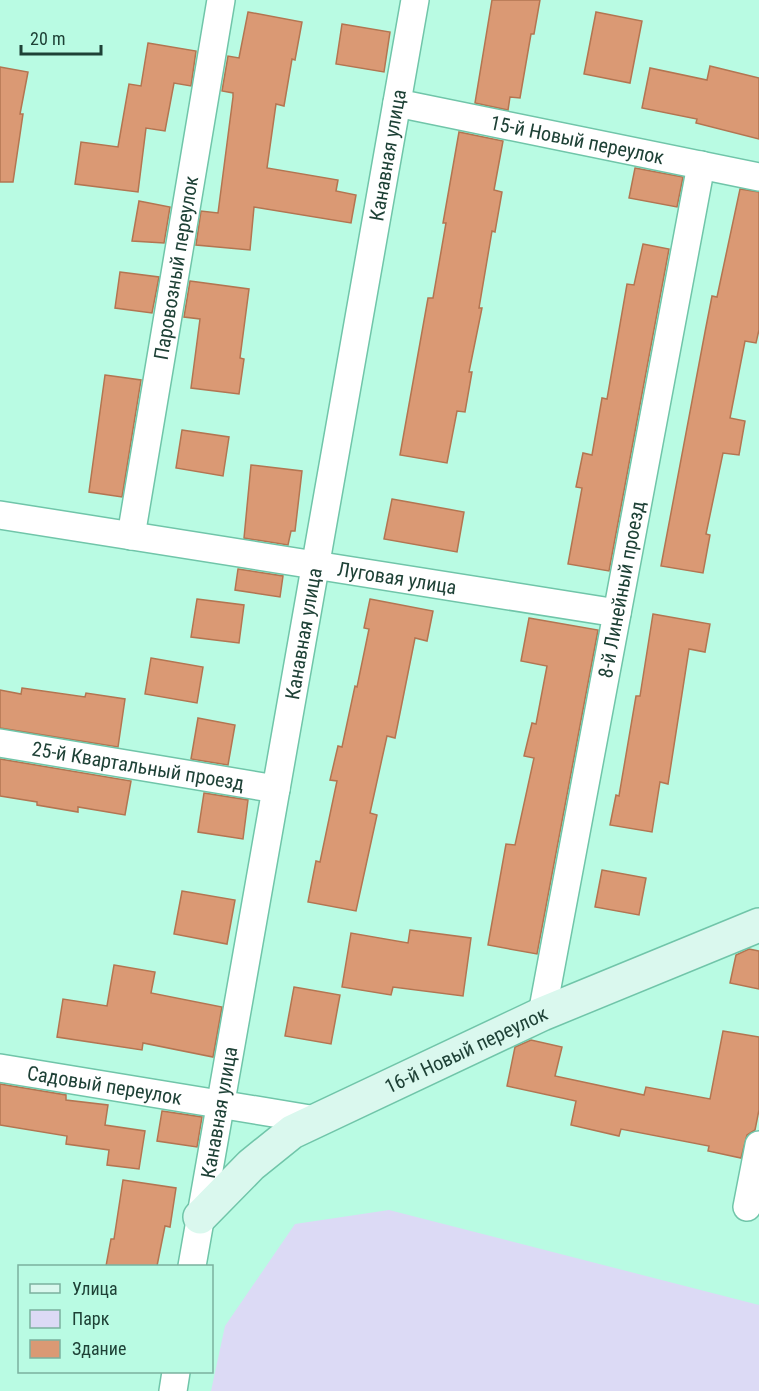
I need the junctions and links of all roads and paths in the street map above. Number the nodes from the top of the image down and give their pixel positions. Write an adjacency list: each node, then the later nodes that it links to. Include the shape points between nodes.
1 (221, 0): 7 (street, Паровозный переулок)
2 (415, 0): 3 (street, Канавная улица)
3 (397, 103): 4 (street, 15-й Новый переулок); 8 (street, Канавная улица)
4 (701, 165): 5 (street, 15-й Новый переулок); 9 (street, 8-й Линейный проезд)
5 (759, 177)
6 (0, 516): 7 (street, Луговая улица)
7 (131, 536): 8 (street, Луговая улица)
8 (315, 566): 9 (street, Луговая улица); 11 (street, Канавная улица)
9 (617, 614): 13 (street, 8-й Линейный проезд)
10 (0, 743): 11 (street, 25-й Квартальный проезд)
11 (276, 789): 15 (street, Канавная улица)
12 (759, 925): 13 (street, 16-й Новый переулок)
13 (542, 1014): 16 (street, 16-й Новый переулок)
14 (0, 1068): 15 (street, Садовый переулок)
15 (220, 1104): 16 (street, Садовый переулок); 19 (street, Канавная улица)
16 (316, 1120): 19 (street, 16-й Новый переулок, via 292,1132 251,1165)
17 (759, 1145): 18 (street)
18 (747, 1207)
19 (200, 1217): 20 (street, Канавная улица)
20 (192, 1265)
21 (176, 1373): 22 (street)
22 (173, 1391)

